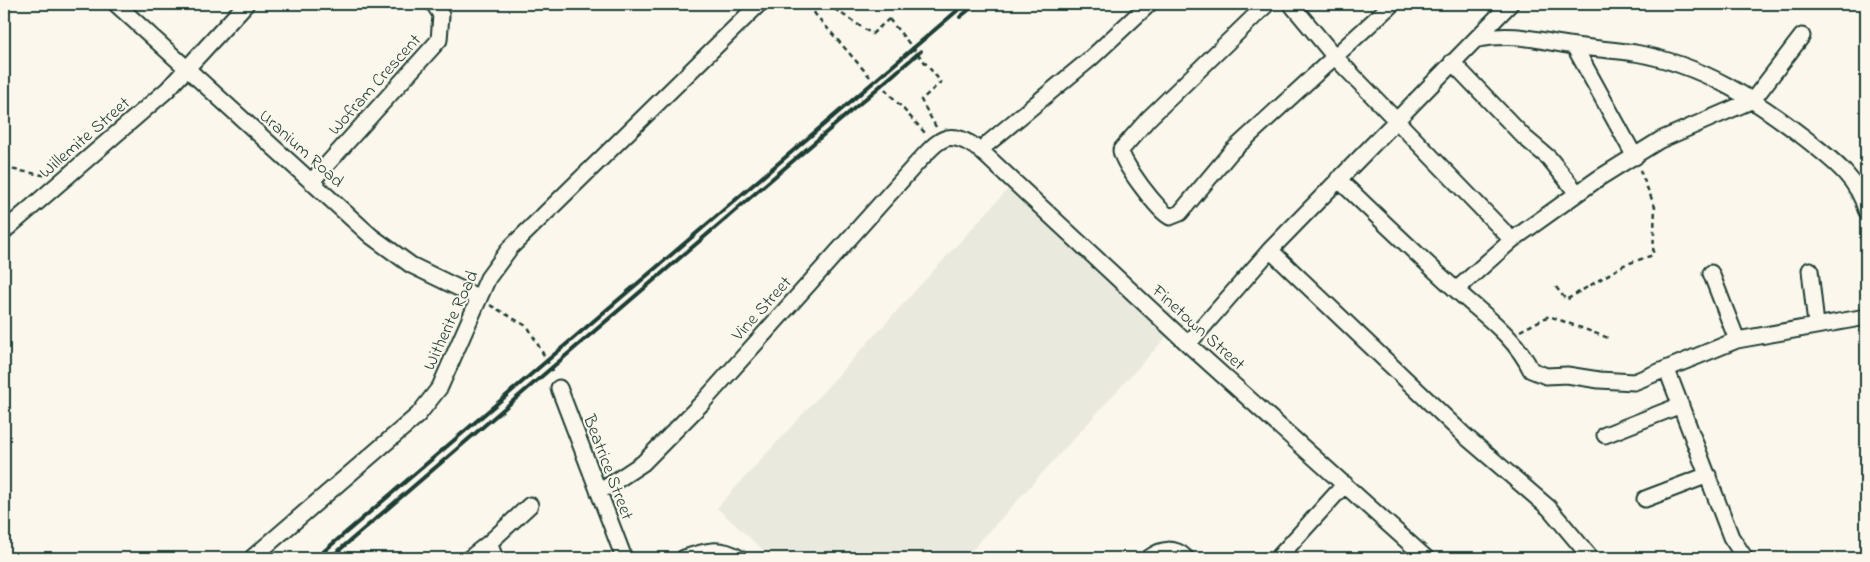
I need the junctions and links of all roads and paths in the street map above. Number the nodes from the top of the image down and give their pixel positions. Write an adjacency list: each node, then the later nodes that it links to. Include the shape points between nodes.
1 (116, 4): 17 (street, Uranium Road)
2 (246, 4): 17 (street)
3 (434, 4): 28 (street, Wofram Crescent, via 441,15 439,40)
4 (759, 4): 38 (street, Witherite Road, via 510,248 488,278)
5 (810, 4): 18 (path)
6 (827, 4): 22 (path, bridge, via 872,34 889,19 941,82 921,100)
7 (1149, 4): 23 (street, via 1084,64)
8 (1267, 4): 15 (street, via 1148,119 1121,150 1124,159 1164,213 1170,217 1180,213 1231,152)
9 (1291, 4): 15 (street)
10 (1392, 4): 15 (street)
11 (1510, 4): 13 (street)
12 (1802, 36): 20 (street)
13 (1478, 39): 14 (street, via 1516,35); 16 (street)
14 (1574, 46): 20 (street, via 1636,53 1681,65 1719,80); 24 (street)
15 (1335, 57): 21 (street)
16 (1452, 62): 21 (street); 29 (street, via 1524,137 1549,158)
17 (187, 69): 26 (street, Willemite Street); 28 (street, Uranium Road)
18 (870, 77)
19 (885, 89): 22 (path)
20 (1753, 100): 24 (street, via 1660,140); 30 (street, via 1835,161 1855,185)
21 (1397, 120): 27 (street); 32 (street)
22 (938, 141): 23 (street, Finetown Street, via 951,136); 51 (street, Vine Street, via 696,408 643,462)
23 (980, 150): 44 (street, Finetown Street)
24 (1635, 157): 29 (street); 36 (path, via 1655,208 1653,255 1624,265 1566,300)
25 (4, 168): 26 (path)
26 (64, 178): 31 (street, Willemite Street)
27 (1338, 179): 33 (street); 37 (street)
28 (312, 181): 38 (street, Uranium Road, via 371,236 404,260)
29 (1577, 193): 32 (street)
30 (1866, 210)
31 (4, 231)
32 (1512, 240): 37 (street)
33 (1270, 250): 44 (street); 65 (street, via 1464,435 1549,508)
34 (1810, 270): 40 (street)
35 (1711, 273): 43 (street)
36 (1556, 287)
37 (1456, 290): 41 (street)
38 (479, 298): 46 (path, via 528,327 552,367); 55 (street, Witherite Road, via 440,388 418,415)
39 (1866, 318): 40 (street)
40 (1816, 325): 43 (street)
41 (1507, 337): 42 (path, via 1549,316); 45 (street, via 1531,370 1546,376 1567,374 1629,382)
42 (1612, 340)
43 (1736, 340): 45 (street)
44 (1188, 344): 50 (street, Finetown Street)
45 (1668, 370): 47 (street)
46 (559, 388): 51 (street, Beatrice Street)
47 (1681, 405): 48 (street); 49 (street)
48 (1605, 435)
49 (1708, 475): 52 (street); 66 (street, via 1731,538)
50 (1345, 484): 63 (street); 64 (street, Finetown Street)
51 (598, 492): 58 (street, Beatrice Street)
52 (1645, 499)
53 (530, 505): 54 (street)
54 (489, 543): 56 (street); 57 (street)
55 (252, 558)
56 (470, 558)
57 (495, 558)
58 (624, 558)
59 (684, 558): 60 (street, via 716,549)
60 (739, 558)
61 (1149, 558): 62 (street, via 1170,549)
62 (1186, 558)
63 (1278, 558)
64 (1426, 558)
65 (1591, 558)
66 (1745, 558)

